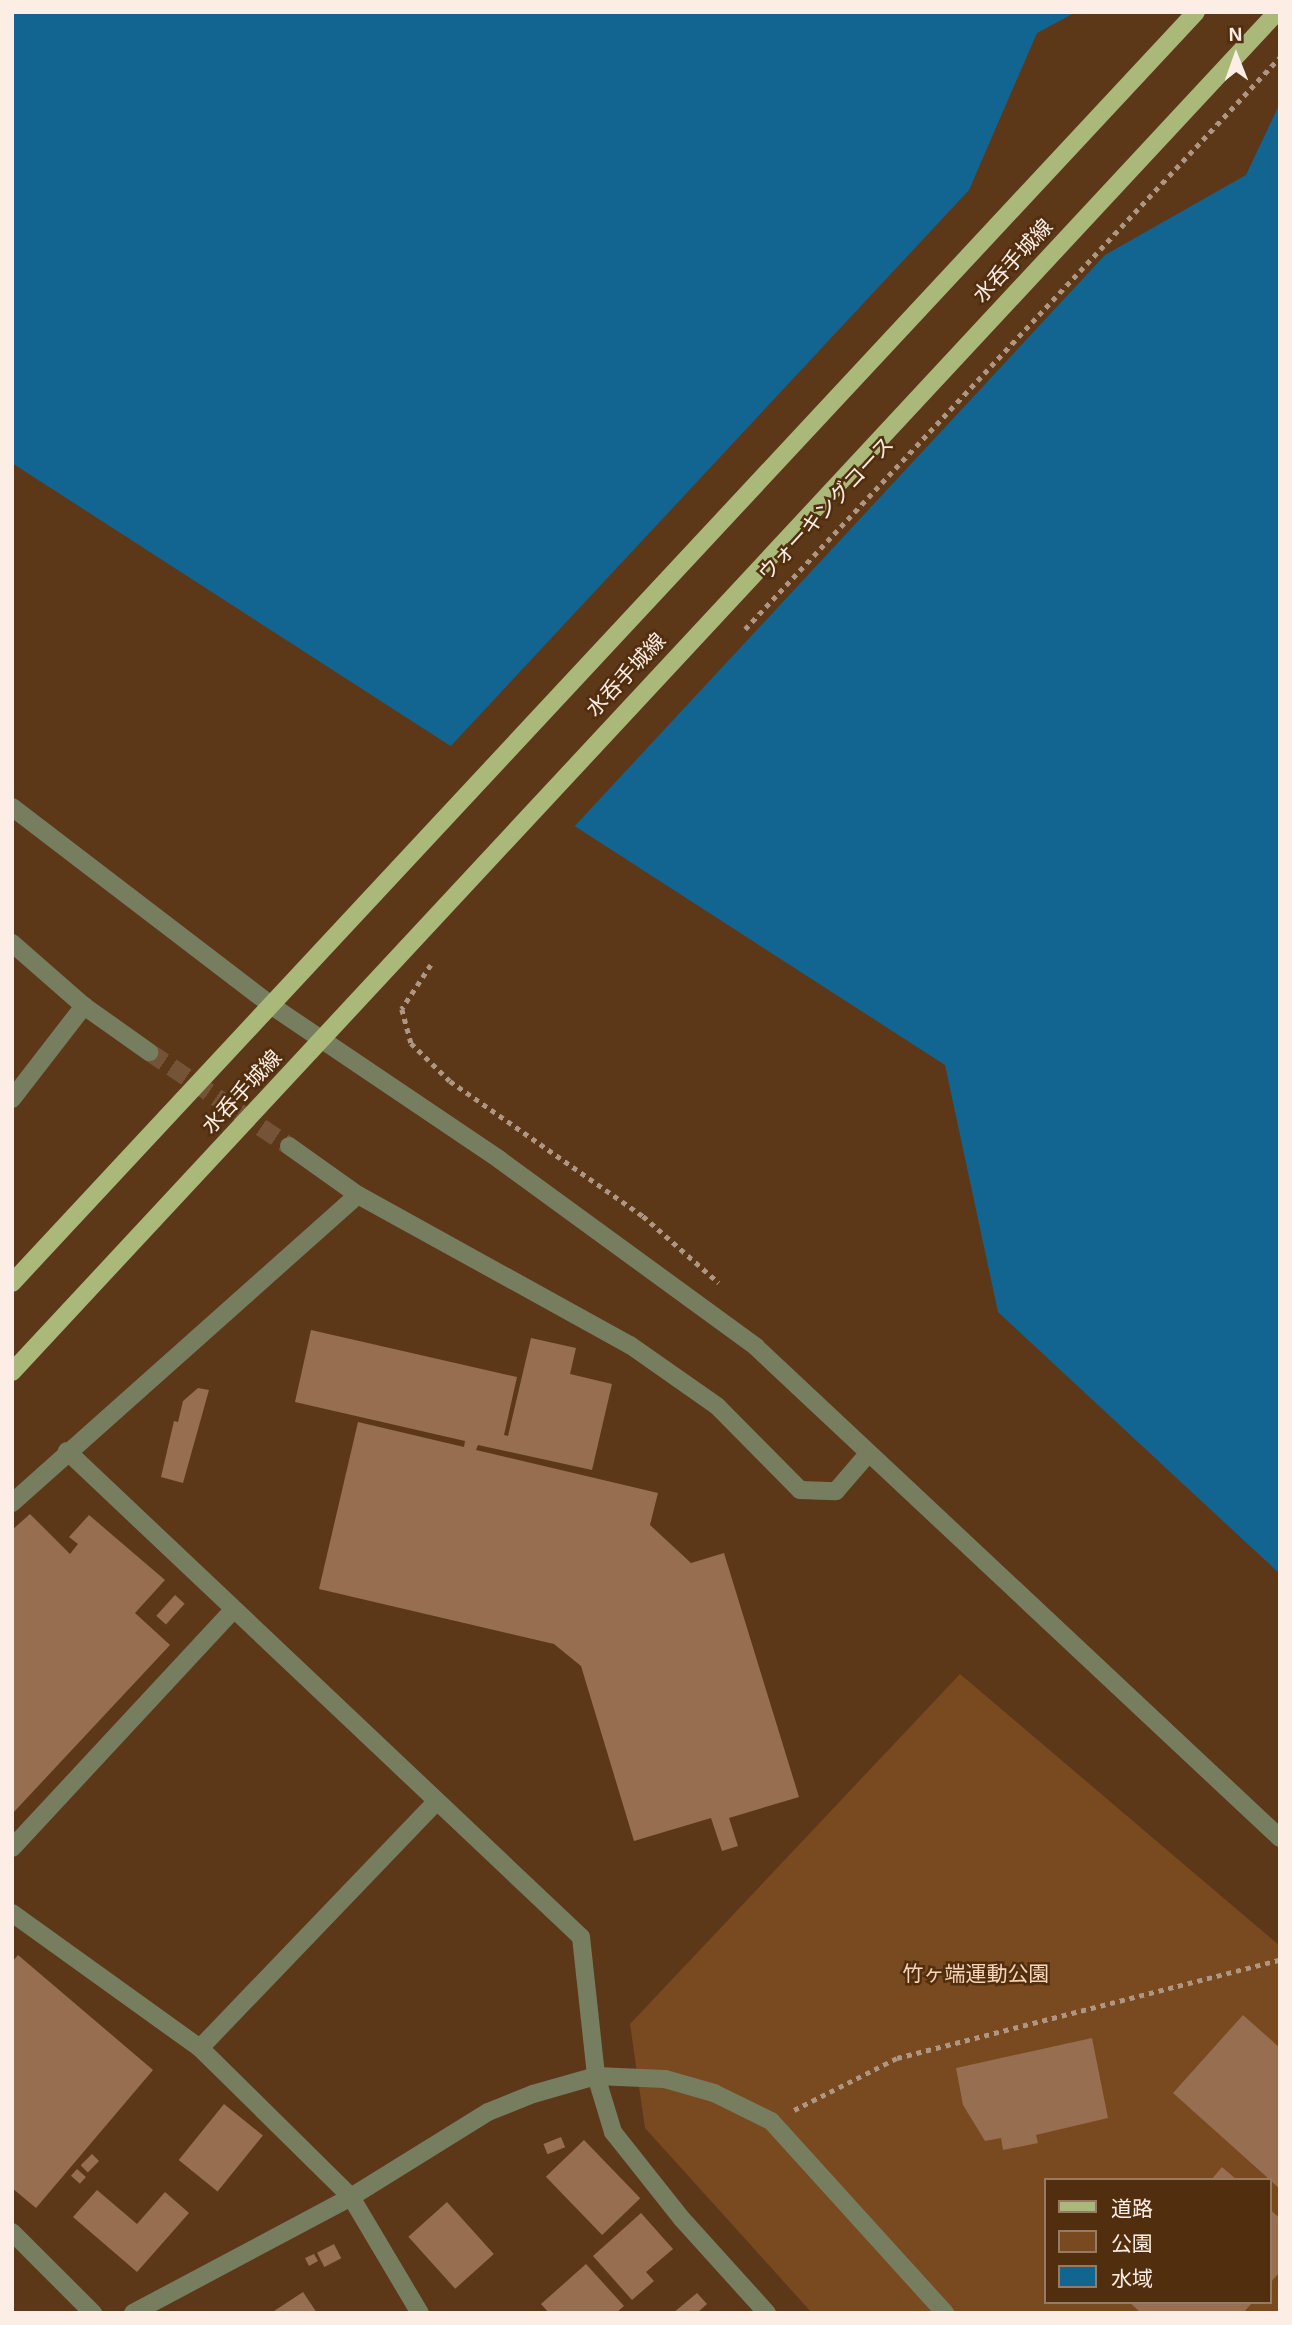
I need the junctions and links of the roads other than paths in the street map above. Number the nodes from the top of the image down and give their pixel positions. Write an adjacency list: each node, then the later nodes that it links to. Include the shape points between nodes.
1 (1196, 12): 6 (main road, 水呑手城線)
2 (1277, 12): 7 (main road, 水呑手城線)
3 (12, 807): 6 (street)
4 (12, 943): 5 (street)
5 (83, 1006): 8 (street); 9 (street)
6 (272, 1006): 7 (street); 12 (main road, 水呑手城線)
7 (322, 1039): 13 (main road, 水呑手城線); 15 (street, via 500,1160 756,1347)
8 (149, 1052)
9 (12, 1099)
10 (289, 1146): 11 (street)
11 (358, 1195): 14 (street); 15 (street, via 630,1345 717,1406 800,1490 836,1492)
12 (12, 1283)
13 (12, 1372)
14 (67, 1451): 16 (street); 17 (street)
15 (867, 1455): 19 (street)
16 (12, 1503)
17 (233, 1610): 18 (street); 20 (street)
18 (437, 1801): 22 (street); 23 (street, via 581,1937)
19 (1280, 1838)
20 (12, 1848)
21 (12, 1913): 22 (street)
22 (200, 2048): 24 (street)
23 (596, 2076): 24 (street, via 488,2112); 29 (street, via 613,2132); 30 (street, via 665,2079 714,2093 771,2121)
24 (351, 2197): 27 (street); 28 (street)
25 (12, 2232): 26 (street)
26 (93, 2313)
27 (133, 2313)
28 (419, 2313)
29 (766, 2313)
30 (945, 2313)

